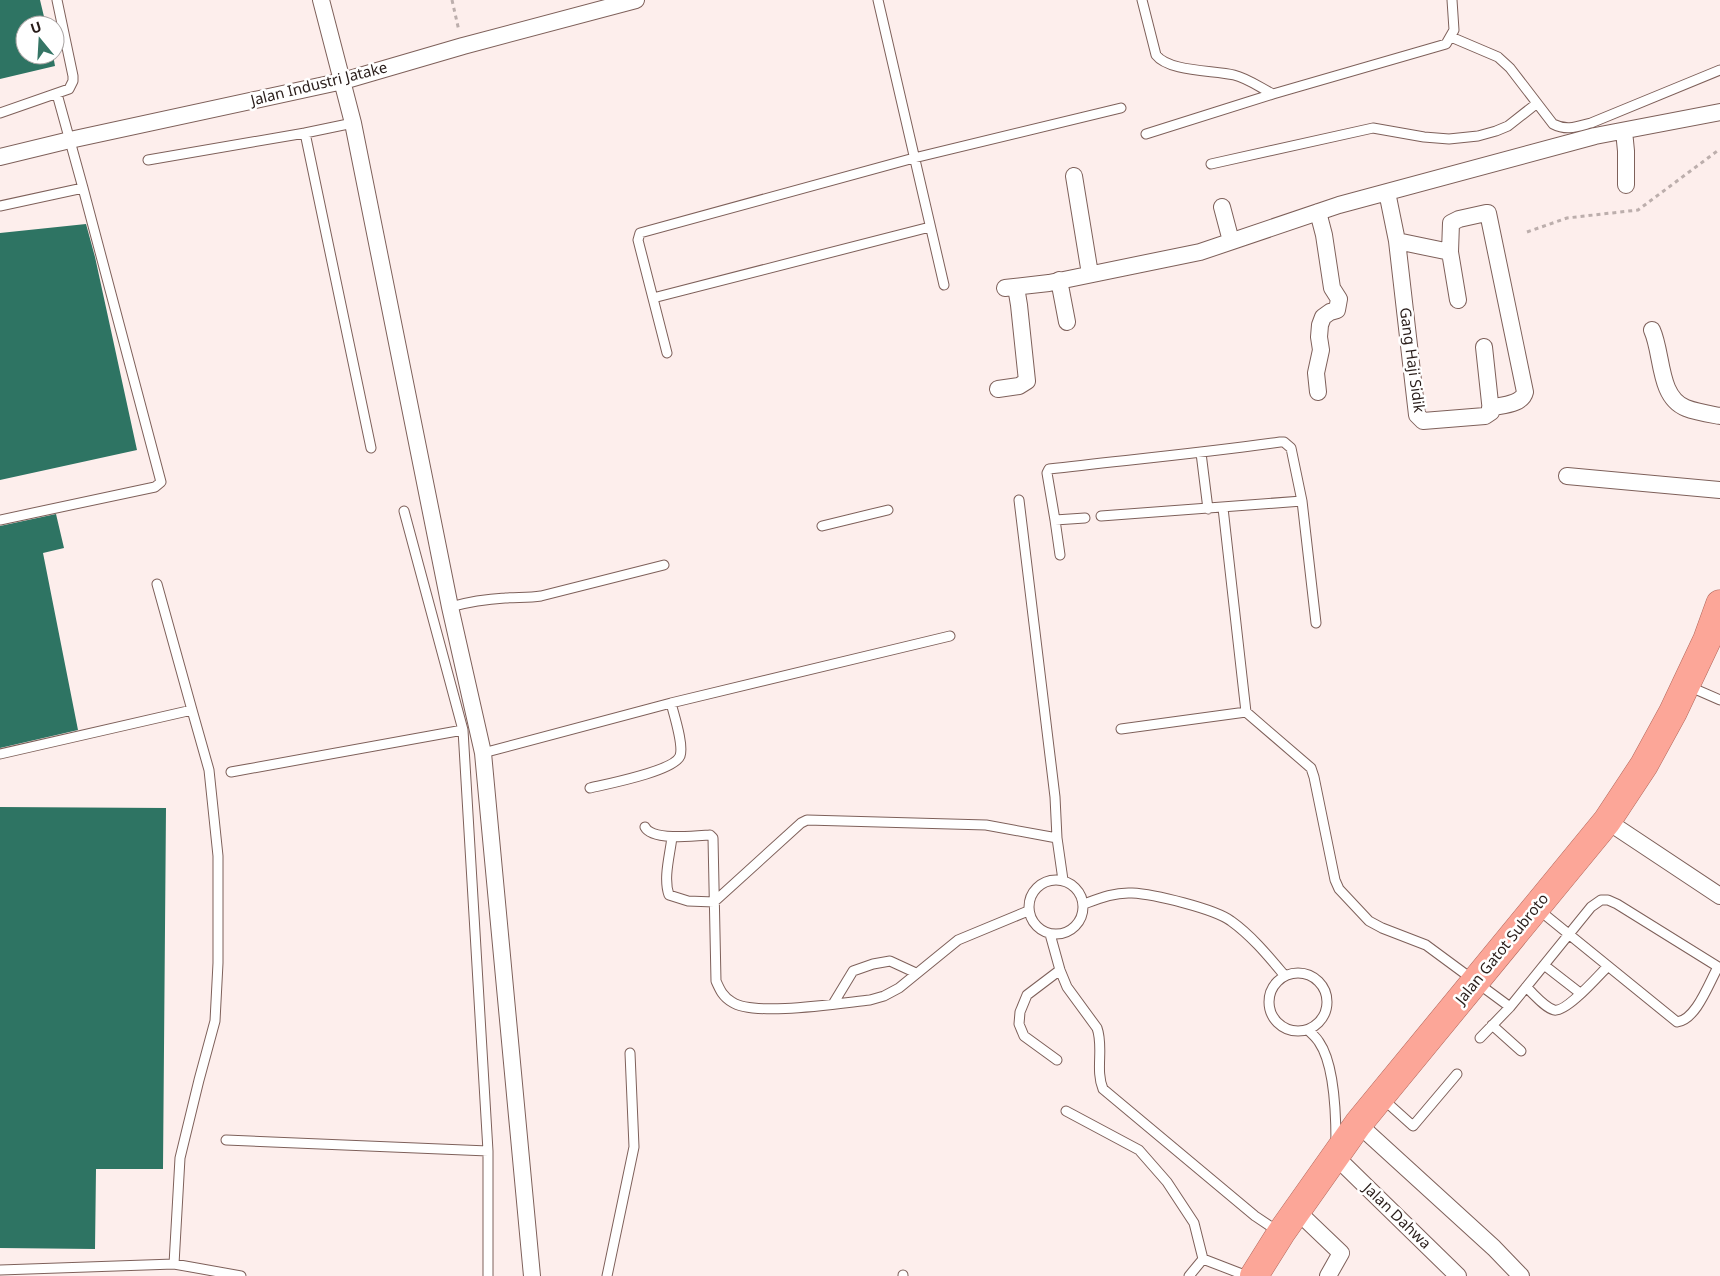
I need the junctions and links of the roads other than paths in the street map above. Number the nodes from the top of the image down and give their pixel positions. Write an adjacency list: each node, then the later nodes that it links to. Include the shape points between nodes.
1 (57, 0): 10 (lane, via 73,81 69,89)
2 (321, 0): 9 (street)
3 (636, 0): 9 (street, Jalan Industri Jatake)
4 (878, 0): 22 (lane)
5 (1142, 0): 11 (lane, via 1159,59 1172,65 1236,76)
6 (1452, 0): 7 (lane, via 1454,30)
7 (1451, 38): 11 (lane, via 1437,48); 12 (lane, via 1498,57)
8 (1720, 70): 12 (lane, via 1570,129 1553,124)
9 (343, 80): 16 (street); 20 (street, Jalan Industri Jatake)
10 (56, 94): 15 (lane); 20 (lane)
11 (1272, 94): 19 (lane)
12 (1536, 104): 24 (lane, via 1508,126 1478,136 1424,137 1373,128)
13 (1121, 108): 22 (lane)
14 (1720, 112): 17 (street)
15 (0, 113)
16 (353, 123): 18 (lane); 68 (street)
17 (1624, 131): 26 (street); 28 (street)
18 (306, 133): 23 (lane); 49 (lane)
19 (1146, 134)
20 (70, 140): 21 (street, Jalan Industri Jatake); 27 (lane)
21 (0, 157)
22 (914, 158): 32 (lane); 39 (lane, via 640,232 638,240)
23 (148, 160)
24 (1211, 164)
25 (1074, 176): 36 (street)
26 (1626, 184)
27 (83, 188): 29 (lane); 61 (lane, via 161,482 155,487)
28 (1387, 192): 31 (street); 34 (street, Gang Haji Sidik)
29 (0, 206)
30 (1222, 207): 33 (street)
31 (1318, 212): 33 (street); 46 (street, via 1332,288 1339,299 1337,310 1323,317 1320,325 1321,350 1316,373)
32 (930, 227): 38 (lane); 39 (lane)
33 (1231, 241): 36 (street, via 1200,252)
34 (1397, 241): 35 (street); 47 (street, Gang Haji Sidik, via 1418,418 1423,421 1485,416 1491,412)
35 (1450, 252): 40 (street); 47 (street, via 1451,223 1488,214 1525,392 1518,402)
36 (1090, 274): 37 (street)
37 (1059, 280): 41 (street); 45 (street, via 1010,288 1019,305 1026,381 1019,386)
38 (944, 285)
39 (653, 298): 44 (lane)
40 (1458, 300)
41 (1067, 322)
42 (1652, 330): 48 (street, via 1666,386 1676,402 1686,408)
43 (1484, 347): 47 (street)
44 (667, 353)
45 (998, 389)
46 (1318, 392)
47 (1490, 408)
48 (1720, 416)
49 (371, 448)
50 (1201, 453): 54 (lane, via 1284,442 1291,448); 57 (lane); 62 (lane, via 1050,470 1047,473)
51 (1567, 476): 52 (street)
52 (1720, 490)
53 (1019, 500): 85 (lane, via 1055,797)
54 (1302, 501): 55 (lane); 69 (lane)
55 (1223, 508): 57 (lane); 75 (lane)
56 (888, 510): 63 (lane)
57 (1208, 510): 59 (lane)
58 (404, 511): 77 (lane)
59 (1101, 516)
60 (1086, 518): 62 (lane)
61 (0, 520)
62 (1055, 520): 64 (lane)
63 (822, 526)
64 (1060, 555)
65 (664, 565): 68 (lane, via 541,596 467,602)
66 (157, 584): 74 (lane)
67 (1720, 604): 71 (highway, Jalan Gatot Subroto)
68 (450, 607): 78 (street)
69 (1316, 623)
70 (950, 636): 73 (lane)
71 (1687, 685): 72 (lane); 82 (highway, Jalan Gatot Subroto, via 1644,765)
72 (1720, 700)
73 (671, 703): 78 (lane); 81 (lane, via 681,746 677,762 641,776)
74 (192, 710): 79 (lane); 121 (lane, via 209,770 218,856 218,963 215,1021 180,1158)
75 (1246, 712): 76 (lane); 100 (lane, via 1311,768 1339,889 1369,922 1426,945)
76 (1121, 729)
77 (464, 730): 80 (lane); 116 (lane)
78 (483, 753): 125 (street)
79 (0, 754)
80 (230, 772)
81 (590, 788)
82 (1607, 822): 87 (street); 90 (highway, Jalan Gatot Subroto)
83 (645, 827): 84 (lane, via 650,833)
84 (672, 836): 88 (lane, via 667,873 669,895 688,901); 88 (lane, via 711,836)
85 (1057, 838): 86 (lane); 88 (lane, via 986,825 807,820)
86 (1063, 880): 89 (lane, via 1077,889); 91 (lane, via 1045,882 1032,893)
87 (1720, 896)
88 (714, 902): 103 (lane, via 716,981 722,994 741,1007 762,1010)
89 (1084, 904): 92 (lane, via 1079,924 1071,931); 99 (lane, via 1108,895 1132,893 1198,907 1230,920 1264,951)
90 (1536, 908): 93 (lane); 100 (highway, Jalan Gatot Subroto)
91 (1028, 911): 92 (lane, via 1032,922); 98 (lane, via 958,940)
92 (1050, 934): 97 (lane)
93 (1570, 934): 94 (lane); 95 (lane); 96 (lane, via 1592,907 1601,900 1608,900)
94 (1544, 965): 101 (lane); 102 (lane)
95 (1608, 966): 96 (lane, via 1677,1022 1693,1014); 102 (lane)
96 (1719, 968)
97 (1060, 970): 110 (lane, via 1027,995 1020,1012 1024,1036); 119 (lane, via 1067,987 1100,1035 1103,1089 1255,1216)
98 (916, 973): 103 (lane, via 884,996); 103 (lane, via 890,961 852,971)
99 (1285, 976): 106 (lane, via 1274,986 1269,999 1271,1014 1280,1026 1294,1031); 106 (lane, via 1300,972 1316,978 1326,990 1328,1006 1322,1021)
100 (1477, 981): 104 (lane); 112 (highway, Jalan Gatot Subroto)
101 (1526, 987): 102 (lane, via 1554,1010 1560,1010); 104 (lane)
102 (1580, 993)
103 (833, 1004)
104 (1510, 1007): 105 (lane)
105 (1492, 1025): 107 (lane); 108 (lane)
106 (1308, 1030): 117 (lane, via 1326,1057 1336,1114)
107 (1480, 1038)
108 (1521, 1051)
109 (630, 1053): 126 (lane, via 634,1147)
110 (1057, 1060)
111 (1457, 1074): 112 (lane, via 1414,1126)
112 (1381, 1097): 114 (highway, Jalan Gatot Subroto)
113 (1066, 1111): 120 (lane, via 1139,1150 1167,1182 1194,1223)
114 (1358, 1124): 117 (highway, Jalan Gatot Subroto); 132 (street)
115 (226, 1140): 116 (lane)
116 (488, 1151): 124 (lane)
117 (1335, 1156): 118 (highway, Jalan Gatot Subroto); 131 (street, Jalan Dahwa)
118 (1297, 1211): 119 (highway, Jalan Gatot Subroto); 130 (street, via 1341,1253)
119 (1281, 1233): 129 (highway, Jalan Gatot Subroto)
120 (1203, 1260): 127 (lane); 128 (lane)
121 (174, 1264): 122 (lane); 123 (lane)
122 (0, 1270)
123 (241, 1276)
124 (488, 1276)
125 (532, 1276)
126 (607, 1276)
127 (1189, 1276)
128 (1247, 1276)
129 (1254, 1276)
130 (1328, 1276)
131 (1458, 1276)
132 (1521, 1276)

